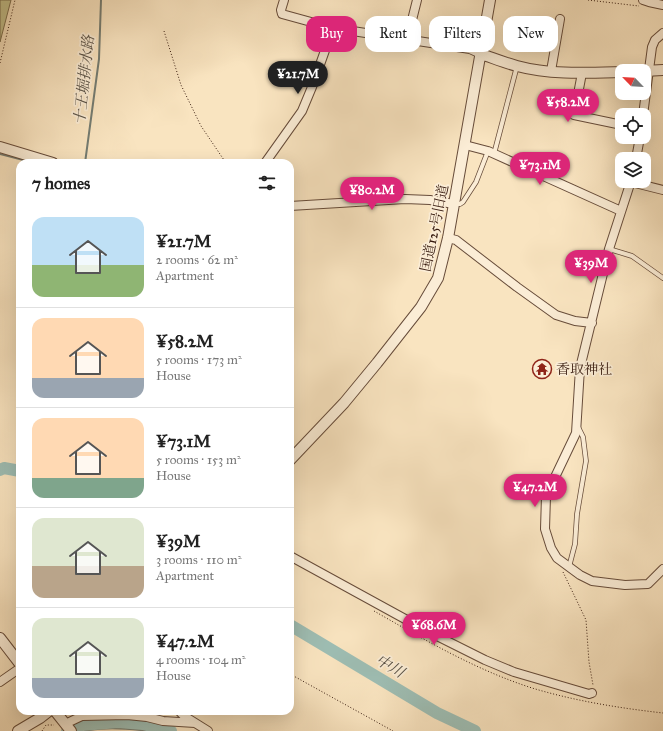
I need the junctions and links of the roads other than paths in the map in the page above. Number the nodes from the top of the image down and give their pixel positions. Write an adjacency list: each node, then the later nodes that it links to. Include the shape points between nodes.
1 (284, 0): 8 (street, via 282,14)
2 (417, 0): 6 (street)
3 (490, 0): 12 (street, 国道125号旧道)
4 (641, 3): 5 (street)
5 (663, 4)
6 (413, 16)
7 (560, 19): 16 (street)
8 (306, 21)
9 (663, 33): 13 (street, via 655,40)
10 (421, 42): 12 (street, via 470,49)
11 (324, 52): 25 (street, via 302,110)
12 (481, 54): 14 (street); 21 (street, 国道125号旧道)
13 (648, 64)
14 (517, 66): 16 (street); 23 (lane)
15 (663, 70): 17 (street)
16 (551, 71): 19 (street)
17 (651, 71)
18 (615, 72): 19 (street)
19 (582, 73): 20 (street, via 574,115)
20 (615, 124)
21 (464, 145): 23 (street); 29 (street, 国道125号旧道)
22 (0, 147): 24 (street)
23 (491, 153): 29 (lane, via 463,202); 31 (street)
24 (39, 159)
25 (268, 159)
26 (651, 187): 28 (street)
27 (629, 188): 31 (street)
28 (663, 190)
29 (454, 204): 30 (street, via 405,199); 32 (street, 国道125号旧道)
30 (294, 206)
31 (621, 211): 33 (street)
32 (448, 238): 35 (street, via 456,240 556,315); 37 (street, 国道125号旧道, via 438,278 421,306 344,403)
33 (609, 249): 34 (lane, via 632,256); 35 (street)
34 (663, 278)
35 (592, 323): 36 (street, via 580,368)
36 (577, 425): 39 (lane, via 583,436 586,461 575,544); 39 (street, via 576,433 546,496 547,540 557,558)
37 (294, 456)
38 (294, 558): 45 (street, via 485,660 514,672)
39 (566, 565): 40 (street, via 592,581 625,585 648,584)
40 (663, 569)
41 (0, 638): 42 (street)
42 (16, 659)
43 (16, 671): 44 (street)
44 (0, 682)
45 (592, 693)
46 (44, 715): 53 (street)
47 (58, 715): 52 (street)
48 (104, 715): 52 (street, via 82,716)
49 (133, 715): 51 (street, via 163,722)
50 (183, 715): 51 (street)
51 (195, 723): 54 (street)
52 (64, 725)
53 (18, 731)
54 (208, 731)

